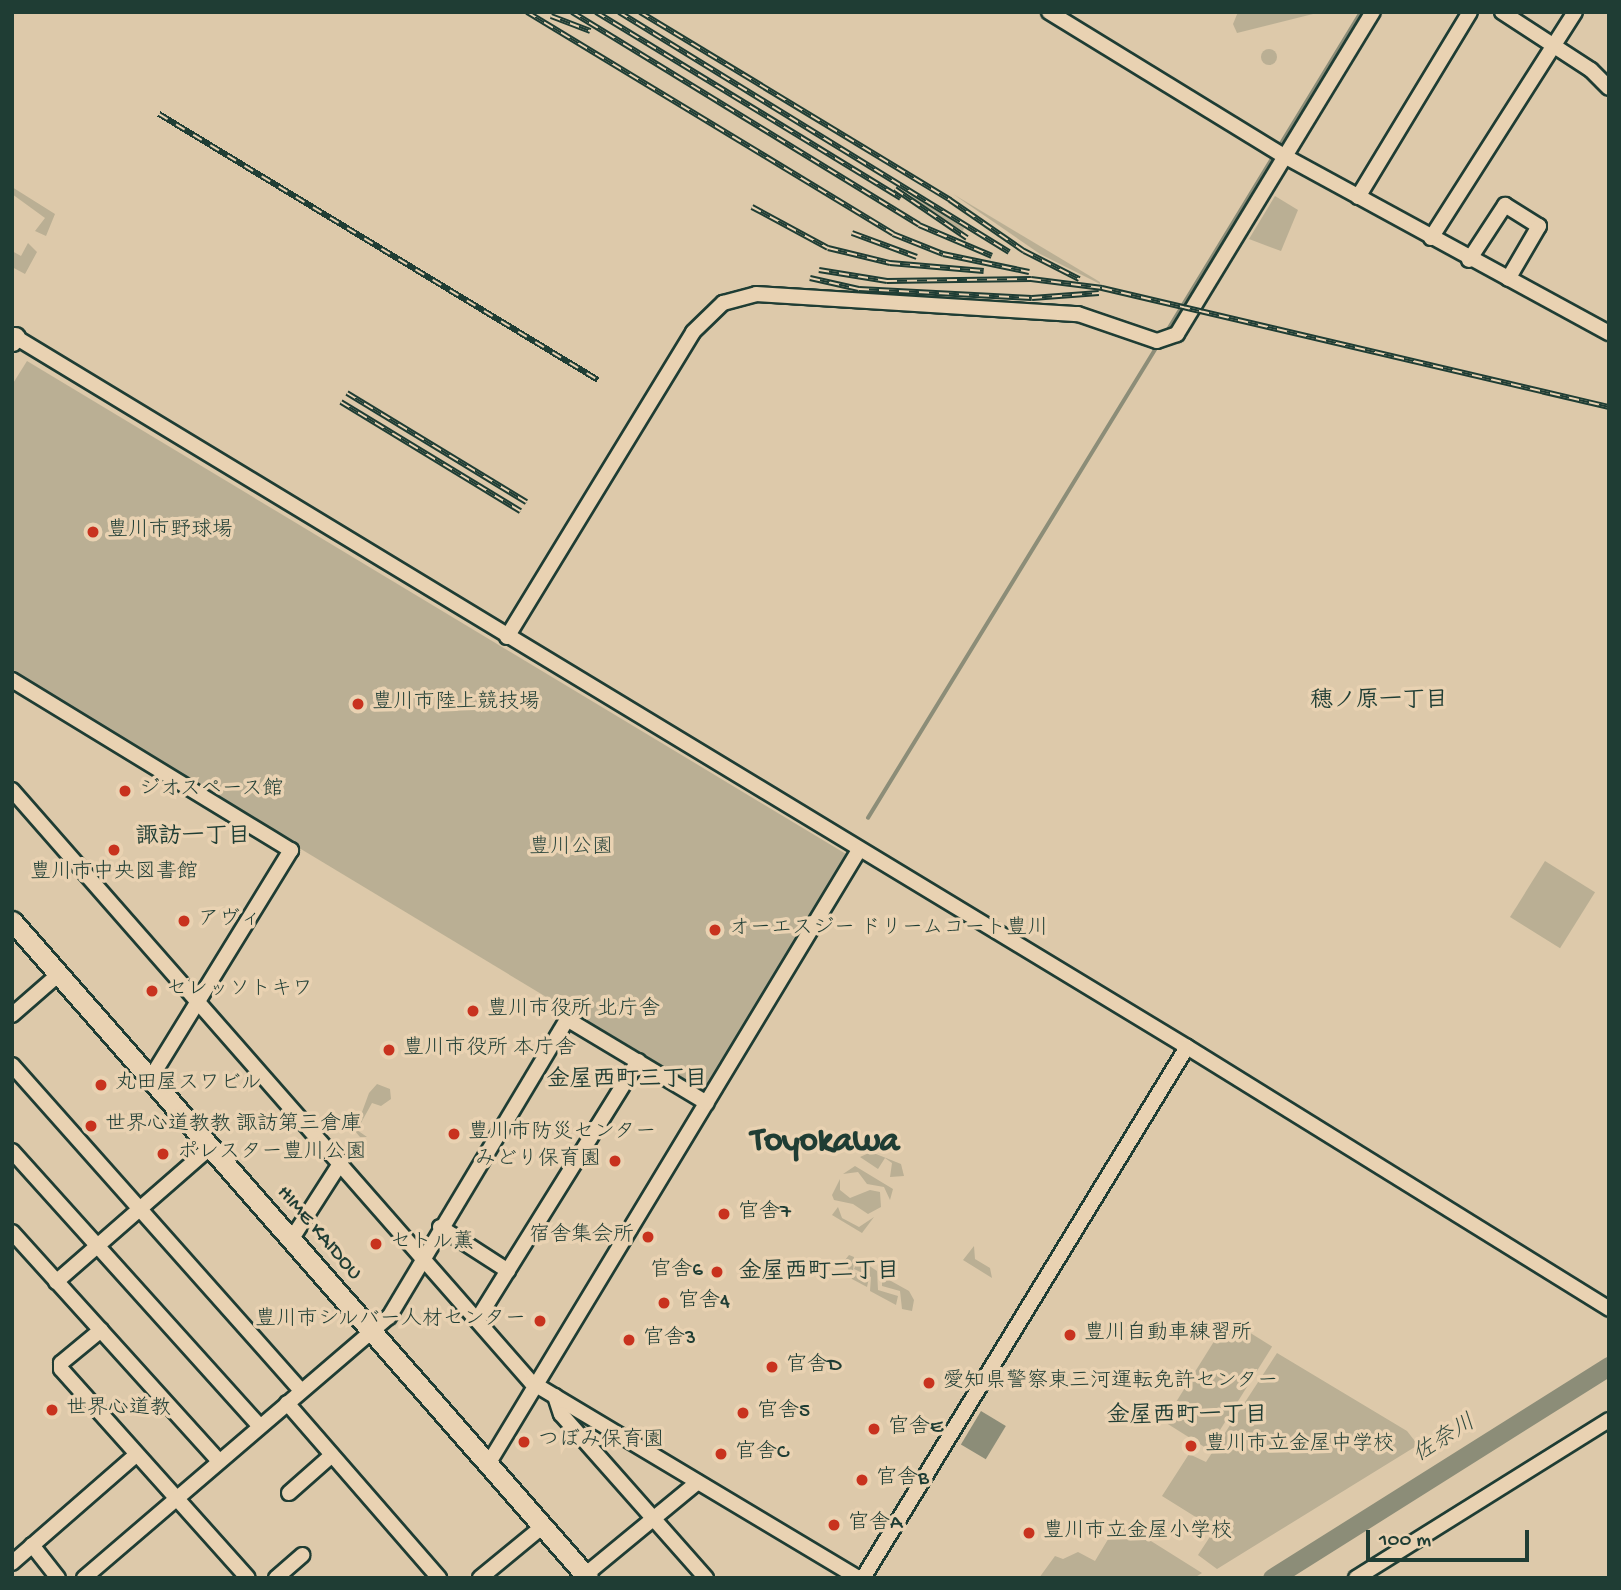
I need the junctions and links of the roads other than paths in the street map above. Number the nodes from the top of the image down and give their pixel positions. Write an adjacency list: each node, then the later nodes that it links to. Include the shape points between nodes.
1 (1049, 12): 8 (street)
2 (1373, 12): 8 (street)
3 (1470, 12): 9 (street)
4 (1502, 12): 6 (street)
5 (1575, 12): 6 (street)
6 (1552, 42): 7 (street); 10 (street)
7 (1609, 88)
8 (1286, 157): 9 (street); 15 (street, via 1184,324 1169,340 1157,341 1078,313 756,294 723,303 693,332)
9 (1358, 197): 10 (street)
10 (1431, 238): 11 (street)
11 (1469, 260): 12 (street); 12 (street, via 1505,205 1539,226)
12 (1508, 279): 13 (street)
13 (1609, 332)
14 (13, 338): 15 (street)
15 (507, 637): 18 (street)
16 (12, 680): 21 (street, via 291,850)
17 (12, 790): 21 (street)
18 (859, 850): 23 (street); 27 (street)
19 (12, 921): 20 (main road, HIME KAIDOU)
20 (58, 974): 22 (street); 26 (main road, HIME KAIDOU)
21 (198, 1002): 26 (street); 30 (street)
22 (12, 1015)
23 (1187, 1047): 39 (street); 69 (street)
24 (638, 1061): 27 (street); 32 (street, via 567,1018); 37 (street)
25 (12, 1065): 31 (street)
26 (151, 1078): 28 (main road, HIME KAIDOU)
27 (707, 1103): 43 (street)
28 (211, 1147): 31 (street); 34 (main road, HIME KAIDOU)
29 (12, 1151): 35 (street)
30 (341, 1161): 34 (street); 36 (street)
31 (139, 1208): 35 (street); 44 (street)
32 (440, 1227): 36 (street); 37 (street)
33 (12, 1232): 38 (street)
34 (291, 1240): 42 (main road, HIME KAIDOU)
35 (100, 1245): 38 (street); 48 (street)
36 (423, 1259): 40 (street); 42 (street, via 389,1317)
37 (508, 1271): 40 (street)
38 (57, 1282): 41 (street)
39 (1609, 1309)
40 (477, 1320): 43 (street)
41 (101, 1330): 49 (street, via 61,1363 61,1369); 51 (street)
42 (372, 1330): 44 (street); 52 (main road, HIME KAIDOU)
43 (537, 1386): 45 (street); 52 (street)
44 (301, 1390): 46 (street)
45 (555, 1396): 53 (street); 56 (street, via 561,1414)
46 (287, 1403): 48 (street); 50 (street)
47 (1609, 1420): 70 (street)
48 (260, 1426): 51 (street)
49 (136, 1454): 55 (street); 58 (street)
50 (332, 1455): 54 (street); 66 (street)
51 (219, 1461): 55 (street)
52 (490, 1461): 57 (main road, HIME KAIDOU)
53 (698, 1482): 56 (street); 69 (street)
54 (289, 1493)
55 (176, 1498): 63 (street); 64 (street)
56 (654, 1518): 61 (street); 68 (street)
57 (543, 1525): 61 (main road, HIME KAIDOU); 67 (street)
58 (32, 1545): 60 (street); 62 (street)
59 (302, 1555): 65 (street)
60 (12, 1563)
61 (587, 1576)
62 (58, 1578)
63 (84, 1578)
64 (248, 1578)
65 (276, 1578)
66 (439, 1578)
67 (480, 1578)
68 (706, 1578)
69 (861, 1578)
70 (1356, 1578)

